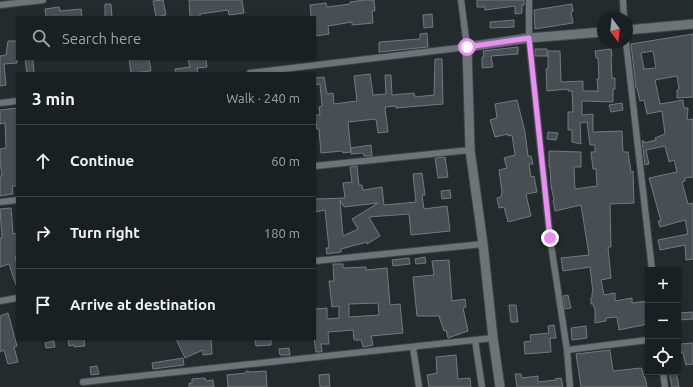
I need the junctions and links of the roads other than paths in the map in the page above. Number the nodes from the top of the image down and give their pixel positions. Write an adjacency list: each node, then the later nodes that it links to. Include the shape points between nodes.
1 (43, 0): 5 (street)
2 (461, 0): 11 (street)
3 (529, 0): 10 (street)
4 (623, 0): 6 (street)
5 (0, 5)
6 (624, 12)
7 (693, 24): 8 (street)
8 (633, 29)
9 (597, 32): 10 (street)
10 (529, 38): 11 (street); 29 (street, via 550,238)
11 (467, 47): 13 (street); 16 (street)
12 (627, 48): 22 (street)
13 (258, 72)
14 (16, 101): 15 (street)
15 (0, 103)
16 (470, 150): 17 (street); 20 (street)
17 (316, 166)
18 (16, 200): 19 (street)
19 (0, 202)
20 (483, 244): 21 (street); 25 (street)
21 (316, 261)
22 (652, 267)
23 (16, 298): 24 (street)
24 (0, 301)
25 (493, 338): 26 (street); 34 (street)
26 (475, 340): 28 (street); 33 (street)
27 (645, 340): 29 (street)
28 (413, 348): 31 (street); 32 (street)
29 (566, 350): 35 (street)
30 (663, 375): 36 (street)
31 (83, 382)
32 (419, 387)
33 (482, 387)
34 (500, 387)
35 (570, 387)
36 (665, 387)

